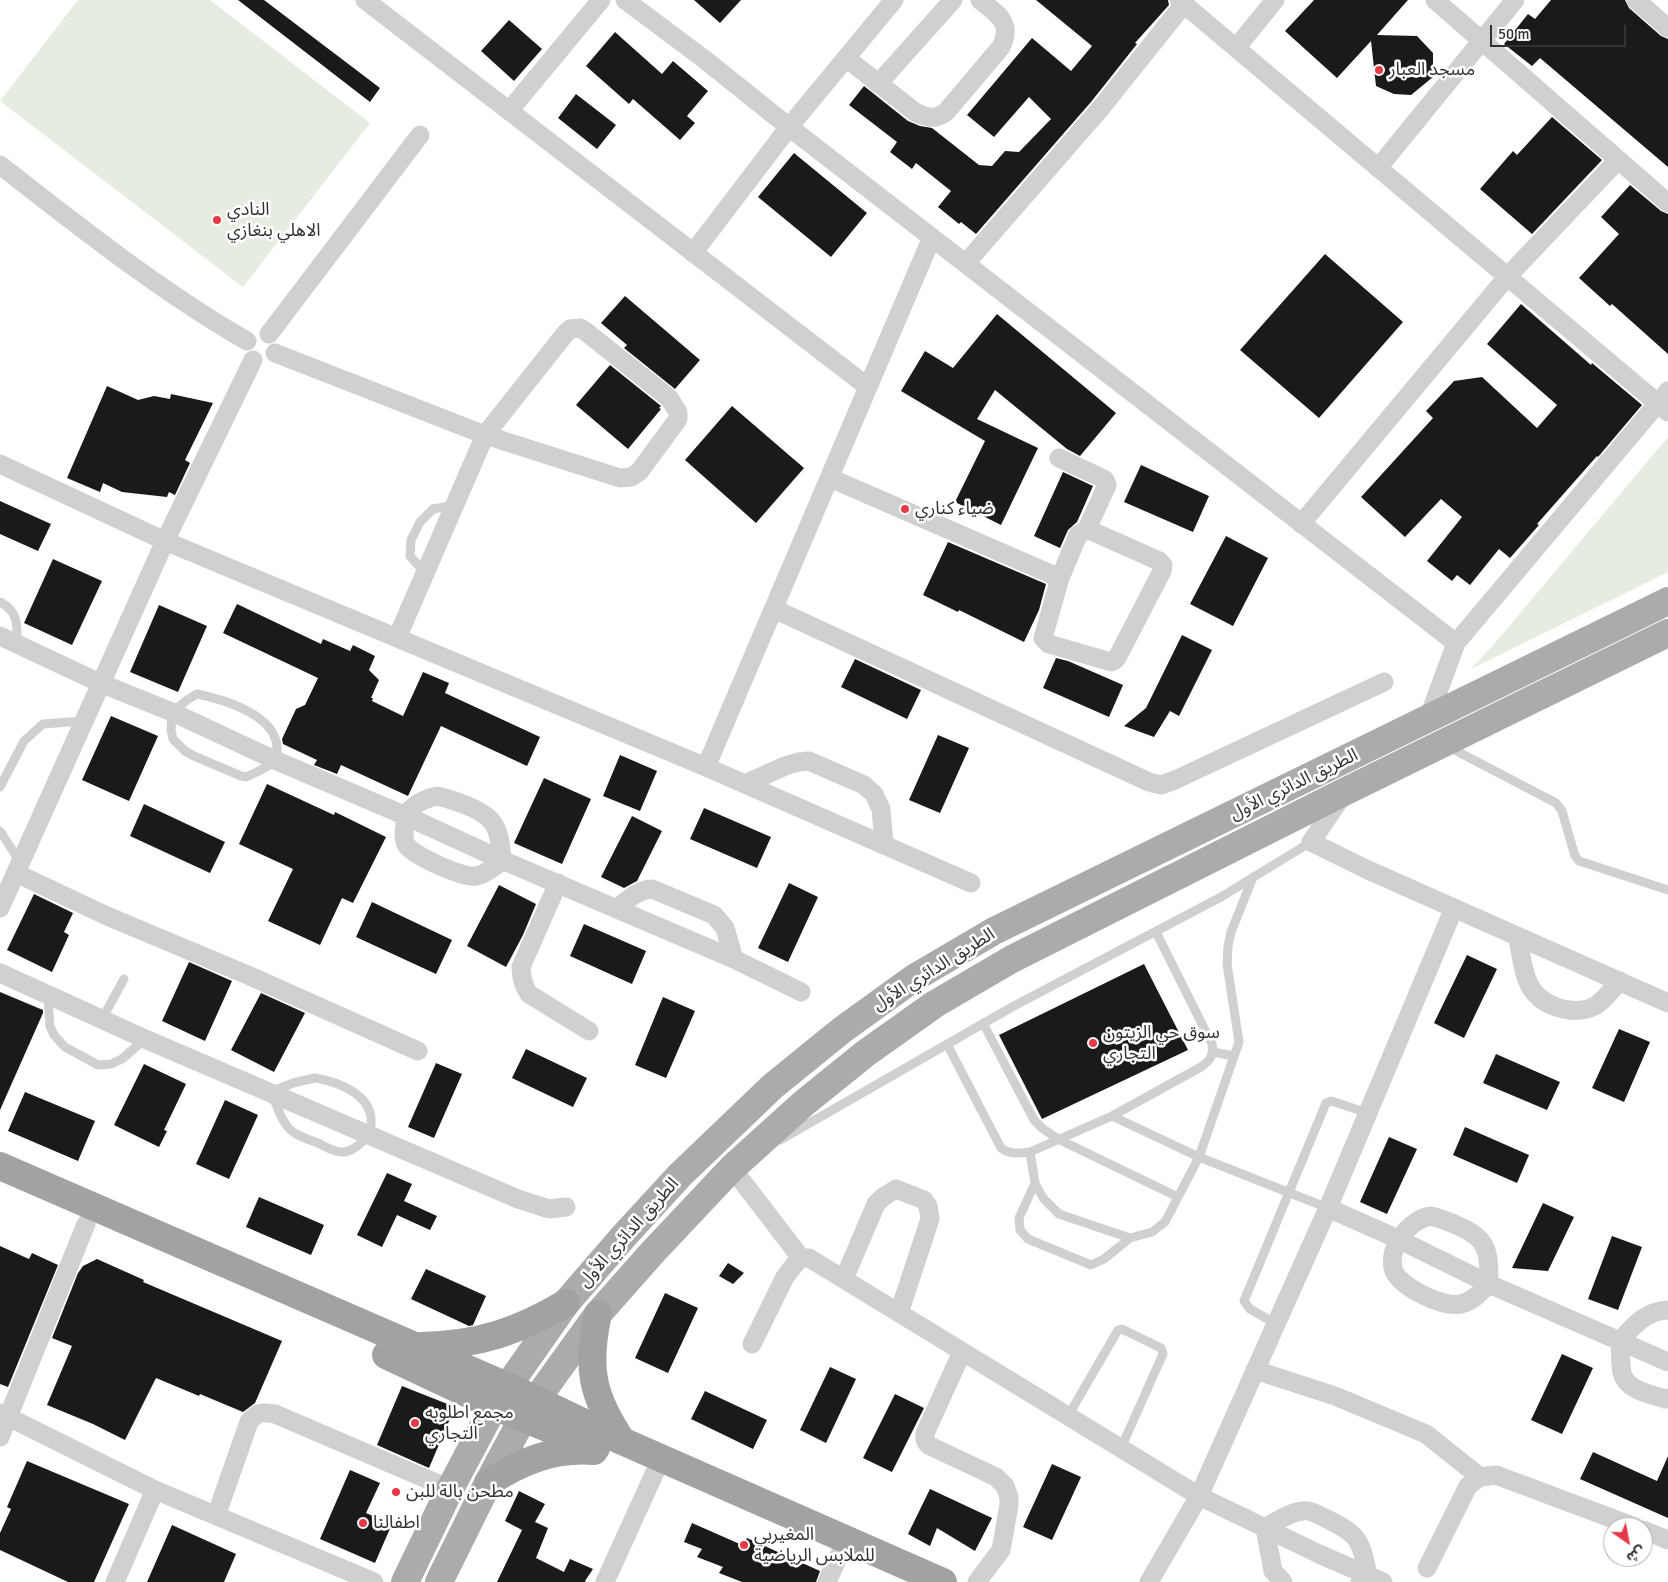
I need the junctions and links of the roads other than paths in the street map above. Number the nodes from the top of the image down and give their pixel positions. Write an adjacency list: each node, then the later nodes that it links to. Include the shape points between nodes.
1 (365, 0): 17 (street)
2 (601, 0): 17 (street)
3 (625, 0): 18 (street)
4 (894, 0): 15 (street)
5 (952, 0): 16 (street)
6 (980, 0): 16 (street, via 1002,18 1005,40 946,112 934,118 925,117)
7 (1275, 0): 14 (street)
8 (1435, 0): 13 (street)
9 (1515, 0): 13 (street)
10 (1636, 0): 12 (street)
11 (1182, 2): 14 (street); 26 (street, via 1100,109)
12 (1668, 28)
13 (1482, 40): 20 (street); 22 (street)
14 (1236, 48): 22 (street)
15 (846, 58): 16 (street); 18 (street)
16 (878, 84)
17 (509, 111): 25 (street)
18 (789, 127): 24 (street); 25 (street)
19 (420, 135): 28 (street)
20 (1618, 160): 23 (street); 27 (street)
21 (0, 165): 29 (street, via 150,278)
22 (1378, 168): 27 (street)
23 (1668, 203)
24 (932, 237): 26 (street); 32 (street)
25 (693, 252): 32 (street)
26 (966, 263): 39 (street)
27 (1507, 277): 33 (street); 39 (street)
28 (268, 334): 29 (street, via 256,333); 30 (street, via 275,342)
29 (247, 341): 31 (street, via 246,352)
30 (275, 353): 31 (street, via 266,361); 34 (street)
31 (253, 360): 41 (street)
32 (868, 387): 37 (street)
33 (1665, 402): 50 (street)
34 (485, 436): 34 (street, via 626,478 639,472 678,419 678,412 669,398 576,327 565,334); 38 (street)
35 (1059, 458): 40 (street, via 1106,482)
36 (0, 464): 41 (street)
37 (830, 478): 43 (street); 46 (street)
38 (455, 505): 42 (street); 42 (lane, via 433,509 420,522 411,540 410,556)
39 (1301, 524): 50 (street)
40 (1087, 529): 43 (street, via 1078,535); 43 (street, via 1163,565 1115,660 1106,661 1044,640 1042,635)
41 (165, 541): 49 (street); 53 (street)
42 (425, 573): 49 (street)
43 (1060, 578)
44 (1668, 601): 55 (main road, الطريق الدائري الأول)
45 (0, 602): 51 (lane, via 11,610 17,620)
46 (774, 609): 52 (street, via 1161,785); 59 (street)
47 (1668, 633): 57 (main road, الطريق الدائري الأول)
48 (0, 636): 51 (street)
49 (397, 638): 59 (street)
50 (1456, 643): 55 (street)
51 (18, 644): 53 (street)
52 (1384, 682)
53 (100, 683): 54 (street); 56 (street)
54 (172, 712): 58 (street); 58 (lane, via 173,739 194,756 241,776); 58 (lane, via 197,694 241,708 263,720 272,731 277,742)
55 (1428, 720): 116 (main road, الطريق الدائري الأول, via 994,931 914,978 773,1086 680,1175)
56 (84, 721): 61 (lane, via 43,724 24,741); 68 (street)
57 (1443, 743): 62 (main road, الطريق الدائري الأول); 72 (lane, via 1556,803 1562,811 1579,861)
58 (277, 761): 63 (street)
59 (706, 767): 60 (street)
60 (745, 784): 66 (street); 66 (street, via 785,766 809,762 864,785 874,794 881,809)
61 (0, 787)
62 (1344, 792): 65 (street); 103 (main road, الطريق الدائري الأول, via 1012,959 935,1004 804,1103)
63 (406, 816): 67 (street); 67 (street, via 404,836 407,847 442,867 468,877 490,870); 67 (street, via 421,801 437,796 460,802 492,822 500,842)
64 (0, 831): 68 (lane)
65 (1311, 842): 69 (lane); 75 (street)
66 (884, 844): 71 (street)
67 (502, 860): 70 (street)
68 (18, 868): 73 (street); 90 (street, via 107,916)
69 (1253, 877): 76 (lane); 92 (lane, via 1228,946 1227,964 1239,1042)
70 (558, 883): 74 (street); 87 (street, via 521,976 529,994)
71 (970, 883)
72 (1668, 890)
73 (0, 908)
74 (617, 908): 78 (street); 78 (street, via 636,894 652,889 714,915 725,928)
75 (1454, 908): 77 (street); 94 (street)
76 (1156, 932): 86 (lane); 91 (lane, via 1212,1044)
77 (1517, 936): 81 (street); 81 (street, via 1527,981 1542,1001 1568,1010 1589,1008 1597,1005)
78 (734, 959): 82 (street)
79 (0, 973): 83 (street)
80 (124, 979): 85 (lane)
81 (1620, 981): 84 (street)
82 (801, 992)
83 (48, 995): 85 (street); 88 (lane, via 50,1026 54,1035 65,1047 98,1065 122,1059)
84 (1668, 1003)
85 (102, 1019): 88 (street)
86 (983, 1023): 89 (lane); 97 (lane, via 1034,1120)
87 (589, 1031)
88 (145, 1039): 93 (street)
89 (947, 1044): 98 (lane); 100 (lane, via 1001,1148 1018,1154)
90 (418, 1051)
91 (1213, 1052): 92 (lane); 95 (lane, via 1210,1060 1201,1067)
92 (1234, 1056): 101 (lane)
93 (271, 1092): 96 (street); 96 (lane, via 289,1128 334,1150 345,1152); 96 (lane, via 315,1078 340,1086 360,1097 368,1106)
94 (1368, 1113): 106 (lane, via 1331,1101 1326,1103); 109 (street)
95 (1112, 1116): 97 (lane); 101 (lane)
96 (370, 1134): 108 (street, via 518,1199 549,1209)
97 (1058, 1139): 100 (lane); 107 (lane)
98 (775, 1143)
99 (767, 1148): 103 (lane)
100 (1030, 1152): 104 (lane)
101 (1199, 1157): 106 (lane); 107 (lane)
102 (0, 1166): 123 (highway)
103 (732, 1168): 113 (street); 119 (main road, الطريق الدائري الأول)
104 (1035, 1183): 111 (lane, via 1043,1198 1059,1214); 111 (lane, via 1019,1218 1020,1230 1028,1239 1091,1265)
105 (0, 1187): 110 (highway)
106 (1288, 1192): 109 (lane); 120 (lane, via 1244,1301 1250,1309)
107 (1178, 1197): 111 (lane, via 1165,1222 1152,1232)
108 (566, 1207)
109 (1328, 1208): 112 (street); 120 (street)
110 (86, 1224): 127 (highway, via 407,1364); 130 (street)
111 (1130, 1238)
112 (1398, 1239): 115 (street); 115 (street, via 1425,1217 1437,1217 1469,1230 1477,1235 1487,1252); 115 (street, via 1394,1269 1398,1277 1414,1290 1441,1302 1460,1304 1478,1295)
113 (802, 1258): 114 (street, via 809,1258); 122 (street, via 785,1277)
114 (844, 1279): 118 (street); 118 (street, via 876,1204 883,1197 896,1188 924,1200 930,1218)
115 (1489, 1284): 121 (street)
116 (566, 1303): 123 (highway, via 538,1320 477,1341); 127 (main road, الطريق الدائري الأول)
117 (1668, 1310): 121 (street, via 1647,1314)
118 (899, 1313): 124 (street)
119 (598, 1314): 129 (main road, الطريق الدائري الأول); 133 (highway, via 592,1341 592,1368)
120 (1276, 1324): 126 (street)
121 (1620, 1341): 125 (street); 128 (street, via 1622,1373 1626,1382 1633,1388)
122 (752, 1344)
123 (412, 1346): 127 (highway)
124 (962, 1352): 131 (street); 157 (street, via 924,1438 926,1444 996,1477 1008,1492 1010,1505 1001,1550)
125 (1668, 1362)
126 (1255, 1370): 136 (street, via 1335,1396 1426,1434); 140 (street)
127 (501, 1396): 129 (highway); 139 (main road, الطريق الدائري الأول)
128 (1668, 1398)
129 (530, 1409): 133 (highway); 137 (main road, الطريق الدائري الأول)
130 (4, 1415): 132 (street); 138 (street)
131 (1068, 1416): 134 (street); 134 (lane, via 1118,1330 1161,1348 1162,1354)
132 (0, 1437)
133 (614, 1446): 135 (highway); 137 (highway, via 540,1456 509,1469); 156 (highway)
134 (1121, 1448): 140 (street)
135 (655, 1472): 146 (highway); 153 (street)
136 (1480, 1477): 142 (street, via 1496,1475); 147 (street, via 1468,1486)
137 (488, 1483): 152 (main road, الطريق الدائري الأول)
138 (155, 1490): 141 (street); 149 (street)
139 (450, 1490): 141 (street, via 264,1412 254,1415 249,1422); 151 (main road, الطريق الدائري الأول)
140 (1199, 1496): 143 (street); 158 (street)
141 (216, 1516): 150 (street)
142 (1608, 1517)
143 (1265, 1528): 148 (street); 148 (street, via 1305,1510 1346,1528 1356,1538); 159 (street, via 1273,1571)
144 (1653, 1534): 145 (street)
145 (1668, 1540)
146 (840, 1554): 154 (street); 155 (highway)
147 (1427, 1568)
148 (1370, 1580)
149 (115, 1582)
150 (374, 1582)
151 (405, 1582)
152 (439, 1582)
153 (605, 1582)
154 (827, 1582)
155 (906, 1582)
156 (943, 1582)
157 (977, 1582)
158 (1149, 1582)
159 (1283, 1582)

